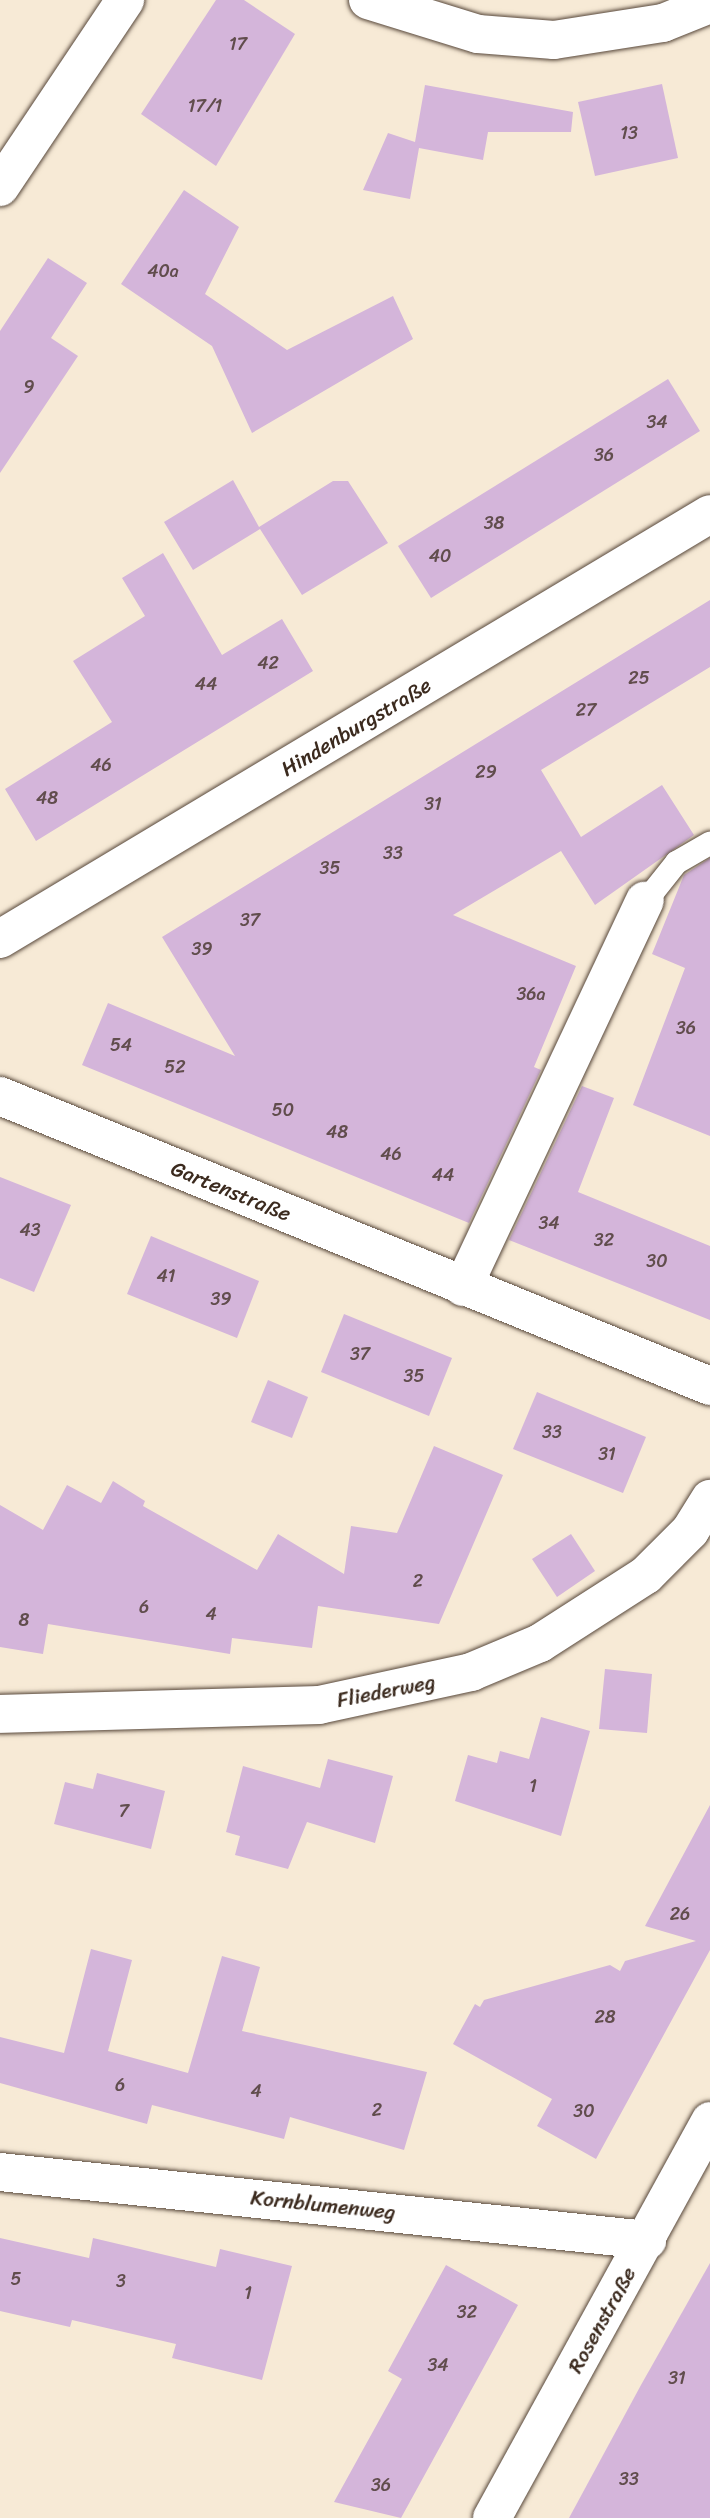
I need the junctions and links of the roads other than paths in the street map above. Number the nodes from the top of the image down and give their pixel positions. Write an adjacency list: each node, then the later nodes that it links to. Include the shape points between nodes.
1 (125, 0): 4 (street)
2 (368, 0): 3 (street, via 478,34 554,40 663,23)
3 (710, 4)
4 (0, 187)
5 (710, 514): 8 (street, Hindenburgstraße)
6 (710, 842): 7 (lane, via 676,862)
7 (645, 901): 10 (street)
8 (0, 939)
9 (0, 1096): 10 (street, Gartenstraße)
10 (463, 1287): 11 (street, Gartenstraße)
11 (710, 1386)
12 (710, 1499): 13 (street, Fliederweg, via 690,1531 646,1575 540,1643 471,1672 319,1705)
13 (0, 1714)
14 (710, 2121): 16 (street, Rosenstraße)
15 (0, 2172): 16 (street, Kornblumenweg)
16 (647, 2240): 17 (street, Rosenstraße)
17 (492, 2518)

